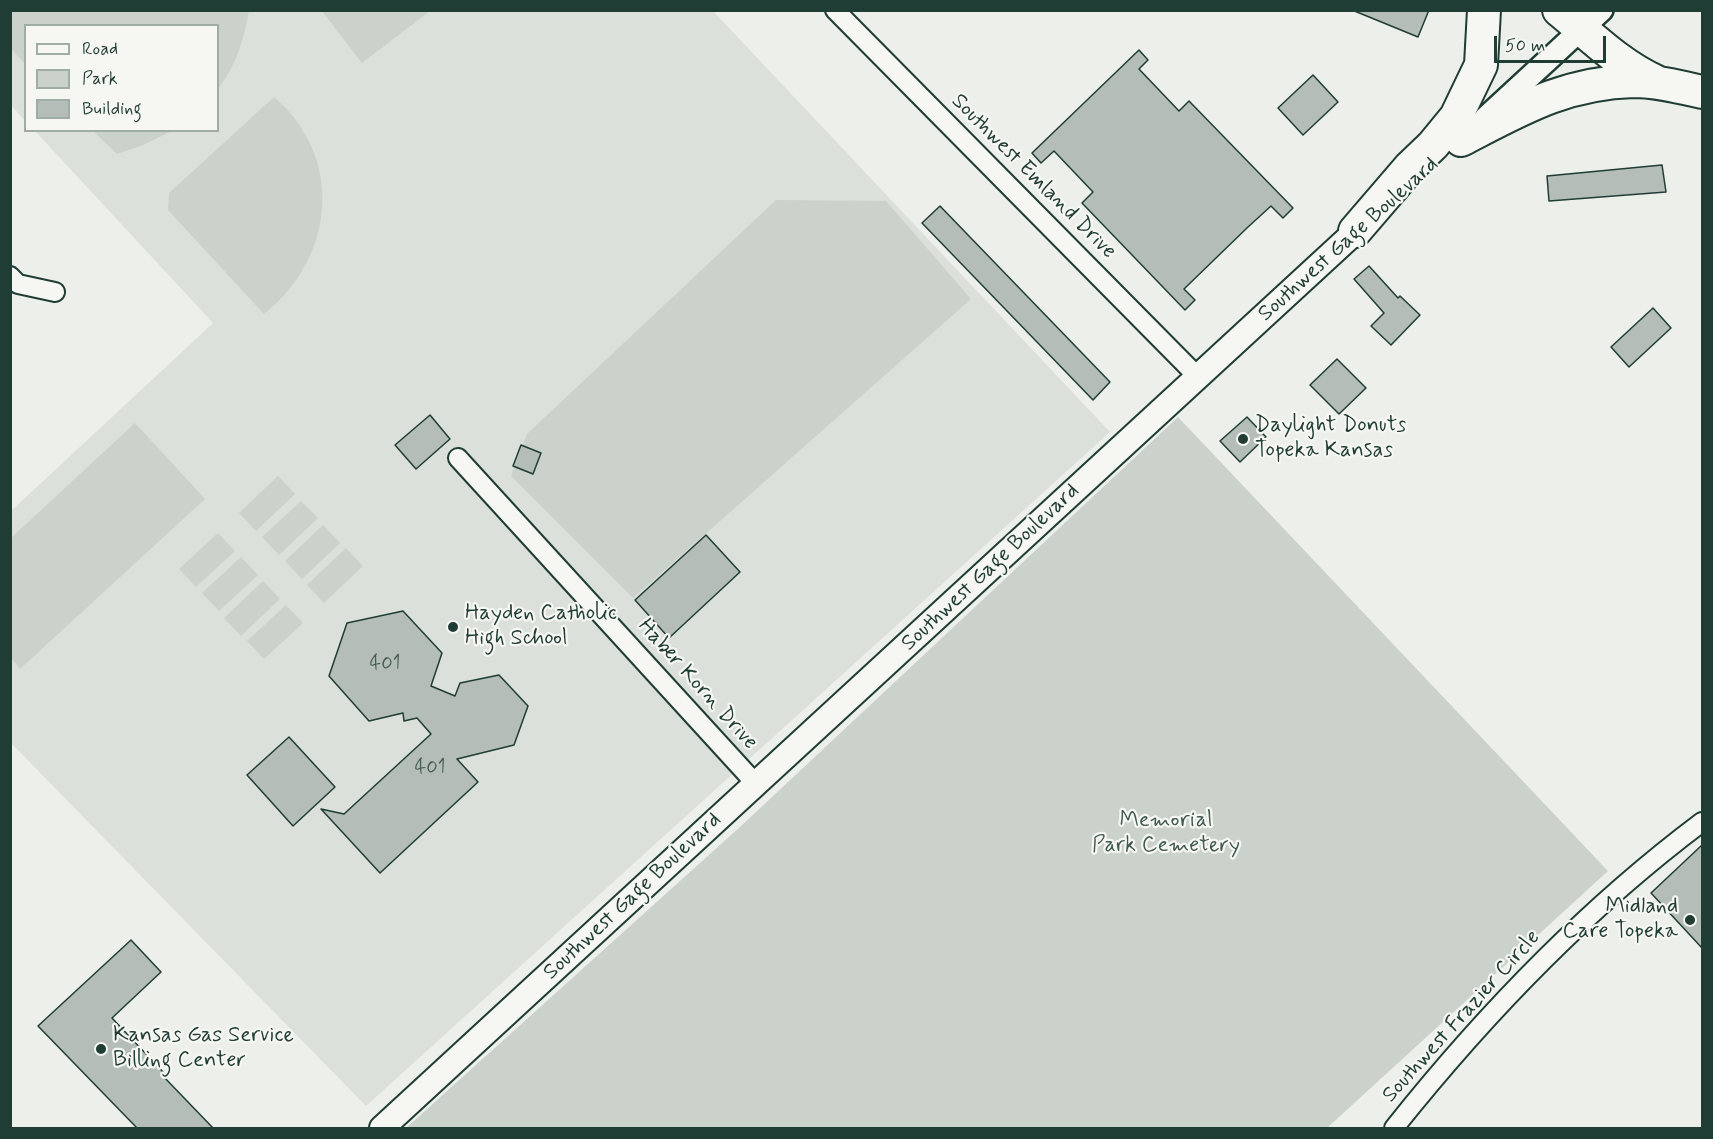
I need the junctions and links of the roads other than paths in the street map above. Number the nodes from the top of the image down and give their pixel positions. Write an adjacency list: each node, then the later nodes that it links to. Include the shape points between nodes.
1 (835, 10): 10 (street, Southwest Emland Drive)
2 (1484, 10): 7 (highway, via 1481,65 1456,117)
3 (1581, 17): 4 (highway, via 1639,74); 6 (street, Southwest Gage Boulevard)
4 (1661, 83): 5 (highway); 6 (highway, via 1634,81 1570,89)
5 (1702, 92)
6 (1461, 140): 7 (main road, Southwest Gage Boulevard)
7 (1355, 231): 10 (main road, Southwest Gage Boulevard)
8 (10, 276): 9 (street, via 18,284)
9 (55, 292)
10 (1198, 376): 12 (main road, Southwest Gage Boulevard)
11 (458, 458): 12 (street, Haber Korn Drive)
12 (756, 784): 14 (main road, Southwest Gage Boulevard)
13 (1702, 822): 15 (street, Southwest Frazier Circle, via 1628,882 1522,981)
14 (382, 1128)
15 (1394, 1128)

